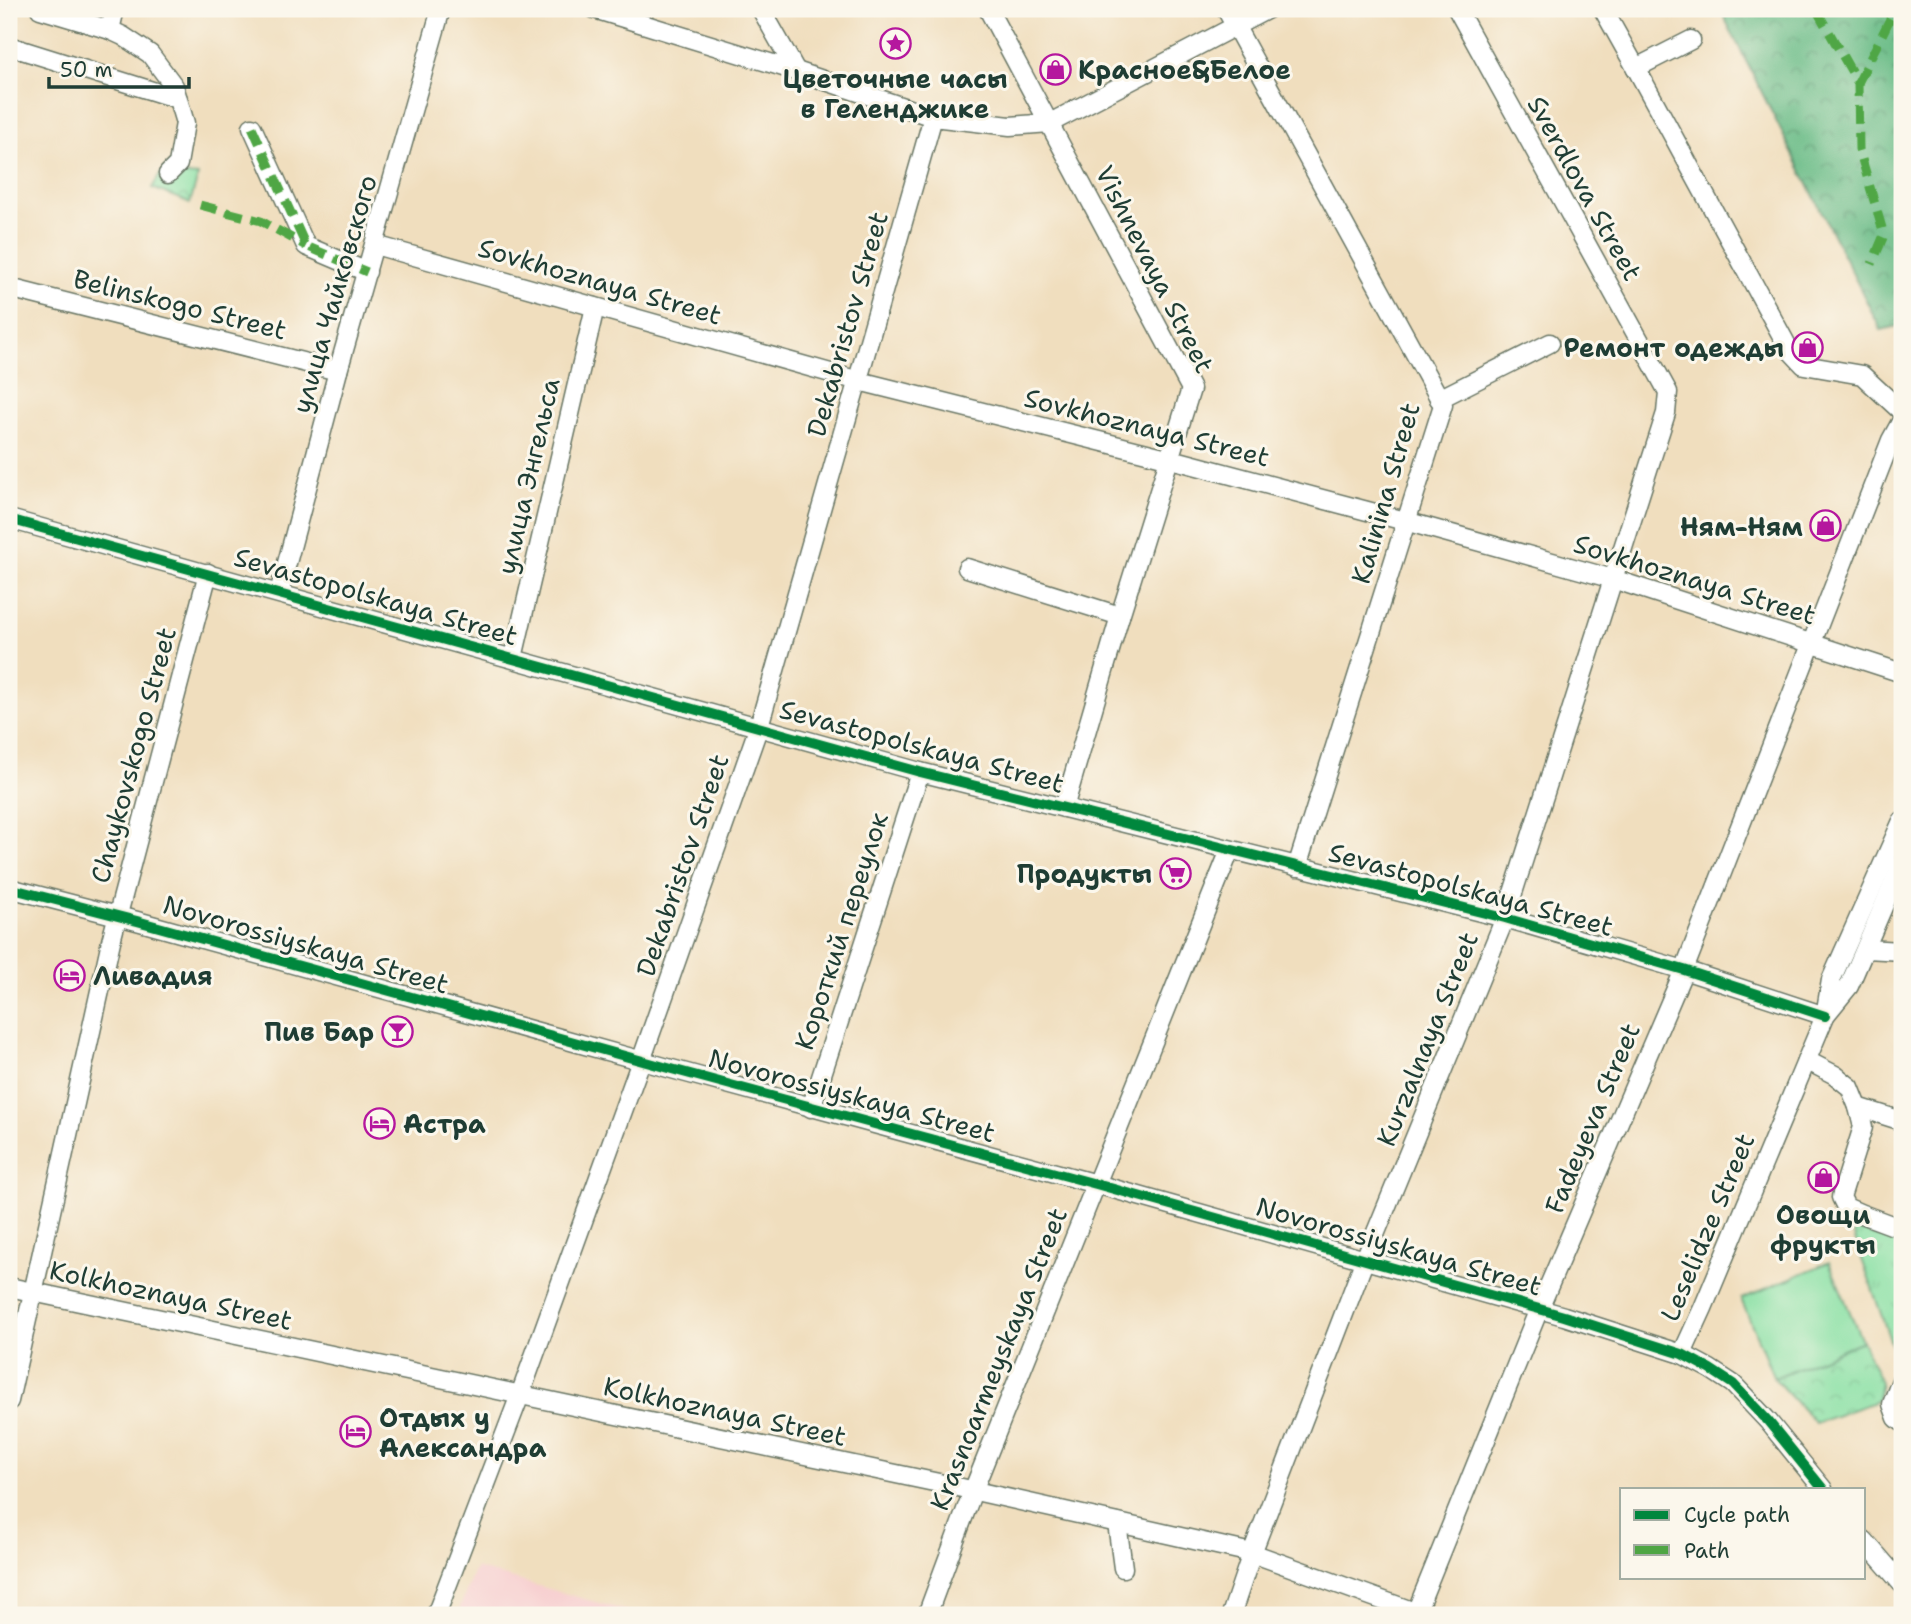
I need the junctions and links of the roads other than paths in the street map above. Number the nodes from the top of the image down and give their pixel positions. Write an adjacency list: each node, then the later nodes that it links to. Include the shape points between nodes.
1 (40, 9): 12 (street)
2 (115, 9): 12 (street)
3 (442, 9): 22 (street, улица Чайковского)
4 (594, 9): 16 (street)
5 (761, 9): 16 (street)
6 (988, 9): 19 (street, Vishnevaya Street)
7 (1226, 9): 11 (street, Kalinina Street)
8 (1268, 9): 11 (street)
9 (1457, 9): 29 (street, Sverdlova Street)
10 (1603, 9): 15 (street)
11 (1236, 27): 19 (street); 30 (street, Kalinina Street)
12 (110, 30): 17 (street, via 150,54)
13 (1691, 40): 15 (street)
14 (9, 46): 17 (street)
15 (1636, 68): 31 (street, via 1789,349 1804,365 1861,375)
16 (796, 71): 18 (street)
17 (178, 99): 21 (street, via 185,123 178,164)
18 (933, 117): 19 (street, via 1010,126); 28 (street, Dekabristov Street)
19 (1050, 123): 33 (street, Vishnevaya Street, via 1191,389)
20 (252, 127): 23 (street, via 306,246)
21 (168, 174)
22 (375, 245): 23 (street, улица Чайковского); 25 (street, Sovkhoznaya Street)
23 (367, 272): 27 (street, улица Чайковского)
24 (9, 288): 27 (street, Belinskogo Street)
25 (595, 307): 28 (street, Sovkhoznaya Street); 42 (street, улица Энгельса)
26 (1550, 344): 30 (street)
27 (338, 371): 39 (street, улица Чайковского)
28 (859, 381): 33 (street, Sovkhoznaya Street); 44 (street, Dekabristov Street)
29 (1668, 392): 38 (street, Kurzalnaya Street, via 1666,413)
30 (1439, 399): 35 (street, Kalinina Street, via 1443,405)
31 (1902, 412)
32 (1902, 420): 41 (street, Fadeyeva Street)
33 (1170, 459): 35 (street, Sovkhoznaya Street); 40 (street, Vishnevaya Street)
34 (9, 519): 37 (street, Sevastopolskaya Street)
35 (1405, 521): 38 (street, Sovkhoznaya Street); 50 (street, Kalinina Street)
36 (967, 568): 40 (street)
37 (208, 573): 39 (street, Sevastopolskaya Street); 52 (street, Chaykovskogo Street)
38 (1613, 579): 41 (street, Sovkhoznaya Street); 53 (street, Kurzalnaya Street)
39 (279, 593): 42 (street, Sevastopolskaya Street)
40 (1120, 616): 46 (street, Vishnevaya Street)
41 (1812, 643): 43 (street, Sovkhoznaya Street); 56 (street, Fadeyeva Street)
42 (513, 658): 44 (street, Sevastopolskaya Street)
43 (1902, 673)
44 (759, 726): 45 (street, Sevastopolskaya Street); 59 (street, Dekabristov Street)
45 (920, 772): 46 (street, Sevastopolskaya Street); 61 (street, Короткий переулок)
46 (1064, 808): 48 (street, Sevastopolskaya Street)
47 (1902, 821): 57 (street, Leselidze Street, via 1831,980)
48 (1230, 850): 50 (street, Sevastopolskaya Street); 63 (street, Krasnoarmeyskaya Street)
49 (1902, 863): 54 (street, Leselidze Street)
50 (1297, 867): 53 (street, Sevastopolskaya Street)
51 (9, 888): 52 (street, Novorossiyskaya Street)
52 (118, 916): 59 (street, Novorossiyskaya Street); 67 (street, Chaykovskogo Street)
53 (1504, 918): 56 (street, Sevastopolskaya Street); 65 (street, Kurzalnaya Street)
54 (1866, 949): 55 (street); 57 (street, Leselidze Street, via 1849,986)
55 (1902, 951)
56 (1684, 970): 57 (street, Sevastopolskaya Street); 68 (street, Fadeyeva Street)
57 (1825, 1016): 58 (street, Leselidze Street)
58 (1806, 1060): 60 (street, via 1850,1087); 69 (street, Leselidze Street)
59 (641, 1061): 61 (street, Novorossiyskaya Street); 71 (street, Dekabristov Street)
60 (1858, 1107): 62 (street); 64 (street, via 1863,1127 1841,1197 1846,1207)
61 (811, 1108): 63 (street, Novorossiyskaya Street)
62 (1902, 1121)
63 (1096, 1184): 65 (street, Novorossiyskaya Street); 75 (street, Krasnoarmeyskaya Street)
64 (1902, 1228)
65 (1365, 1259): 68 (street, Novorossiyskaya Street); 78 (street, Kurzalnaya Street)
66 (9, 1287): 67 (street, Kolkhoznaya Street)
67 (33, 1293): 71 (street, Kolkhoznaya Street); 72 (street, Chaykovskogo Street)
68 (1539, 1310): 69 (street, Novorossiyskaya Street); 83 (street, Fadeyeva Street)
69 (1682, 1354): 74 (street, Leselidze Street, via 1741,1391)
70 (1902, 1378): 73 (street, via 1892,1404)
71 (520, 1395): 75 (street, Kolkhoznaya Street); 84 (street, Dekabristov Street)
72 (9, 1401)
73 (1902, 1422)
74 (1822, 1488)
75 (974, 1491): 76 (street, Kolkhoznaya Street); 85 (street, Krasnoarmeyskaya Street)
76 (1117, 1522): 78 (street, Kolkhoznaya Street); 80 (street)
77 (1866, 1542): 79 (street)
78 (1252, 1553): 83 (street, Kolkhoznaya Street); 86 (street, Kurzalnaya Street)
79 (1881, 1561): 81 (street); 82 (street)
80 (1124, 1568)
81 (1902, 1584)
82 (1902, 1594)
83 (1418, 1614)
84 (436, 1615)
85 (927, 1615)
86 (1231, 1615)

